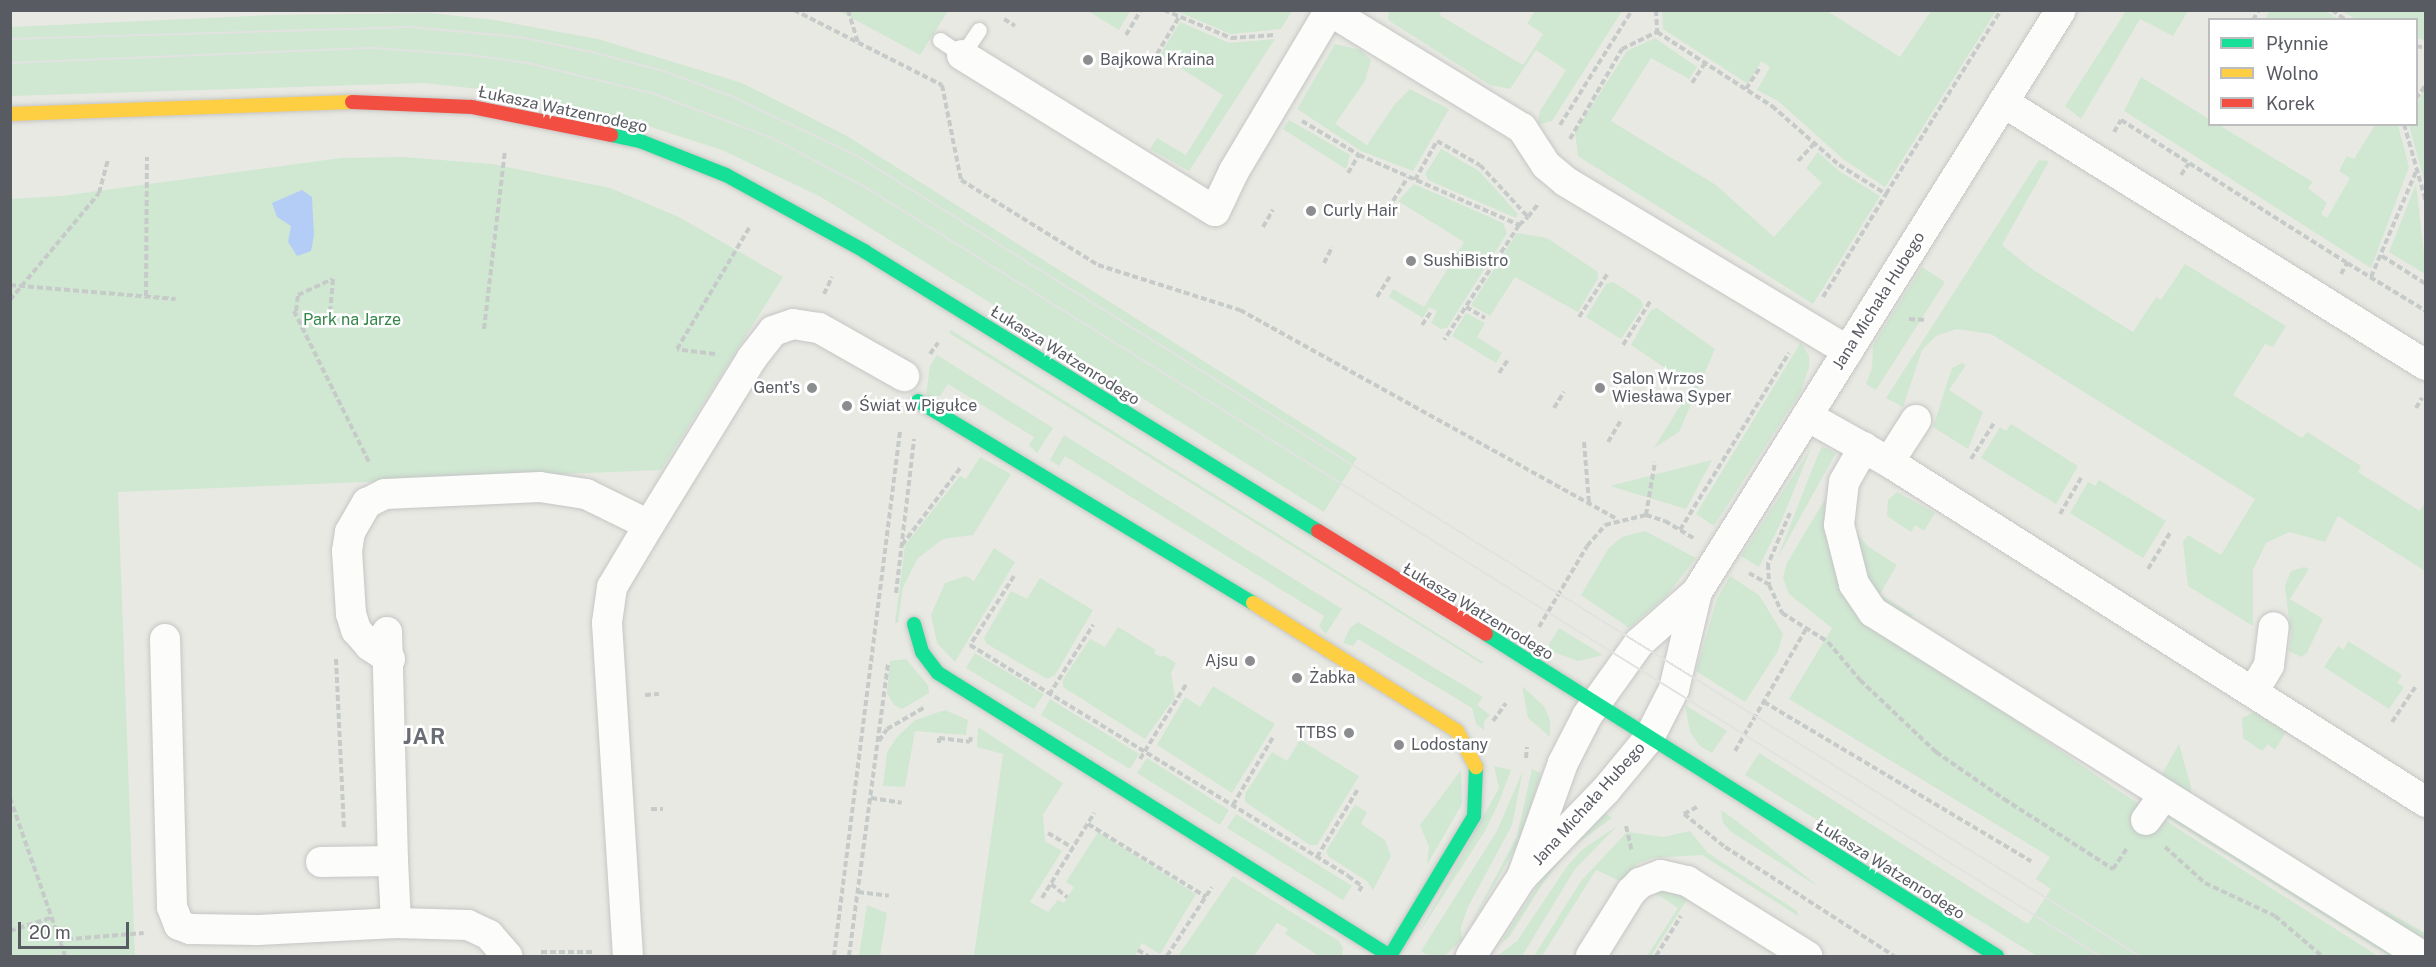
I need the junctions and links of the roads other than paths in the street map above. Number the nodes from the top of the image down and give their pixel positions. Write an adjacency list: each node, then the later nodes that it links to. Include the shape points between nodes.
1 (2061, 10): 5 (street, Jana Michała Hubego)
2 (1330, 11): 4 (street, via 1234,171 1215,211); 7 (street, via 1522,128 1546,165 1559,176)
3 (979, 30): 4 (lane)
4 (951, 47)
5 (2003, 102): 7 (street, Jana Michała Hubego); 8 (street)
6 (10, 114): 19 (street, Łukasza Watzenrodego, via 353,102 472,107 640,141 726,175 792,207)
7 (1848, 351): 10 (street, Jana Michała Hubego)
8 (2426, 365)
9 (911, 388): 13 (street, via 819,328 793,324 773,331 752,358); 15 (street, via 982,438 1457,731 1471,751 1478,779 1474,816 1390,957 938,673 922,652)
10 (1807, 416): 12 (street); 14 (street, Jana Michała Hubego)
11 (1916, 420): 12 (street)
12 (1877, 455): 18 (street); 21 (street, via 1844,482 1839,525 1854,584 1873,612)
13 (649, 525): 24 (street, via 614,504 561,489 385,494 367,503 350,532 350,593 356,630 380,655 389,646); 28 (street, via 612,587 607,623)
14 (1697, 592): 19 (street, Jana Michała Hubego, via 1639,643); 20 (street, Jana Michała Hubego, via 1674,689)
15 (914, 624)
16 (2274, 627): 18 (street, via 2269,665)
17 (165, 639): 27 (street, via 172,907 179,925 190,929)
18 (2253, 692): 22 (street)
19 (1597, 704): 20 (street, Łukasza Watzenrodego); 26 (street, Jana Michała Hubego, via 1563,763)
20 (1649, 738): 26 (street, Jana Michała Hubego, via 1612,784); 33 (street, Łukasza Watzenrodego)
21 (2164, 795): 23 (street); 34 (street)
22 (2426, 802)
23 (2144, 824)
24 (393, 861): 25 (street); 27 (street)
25 (321, 862)
26 (1522, 877): 30 (street, Jana Michała Hubego)
27 (396, 923): 29 (street, via 468,925 494,940)
28 (628, 953)
29 (507, 957)
30 (1471, 957)
31 (1591, 957): 32 (street, via 1640,883 1661,875 1675,876 1698,888)
32 (1807, 957)
33 (1997, 957)
34 (2422, 957)

